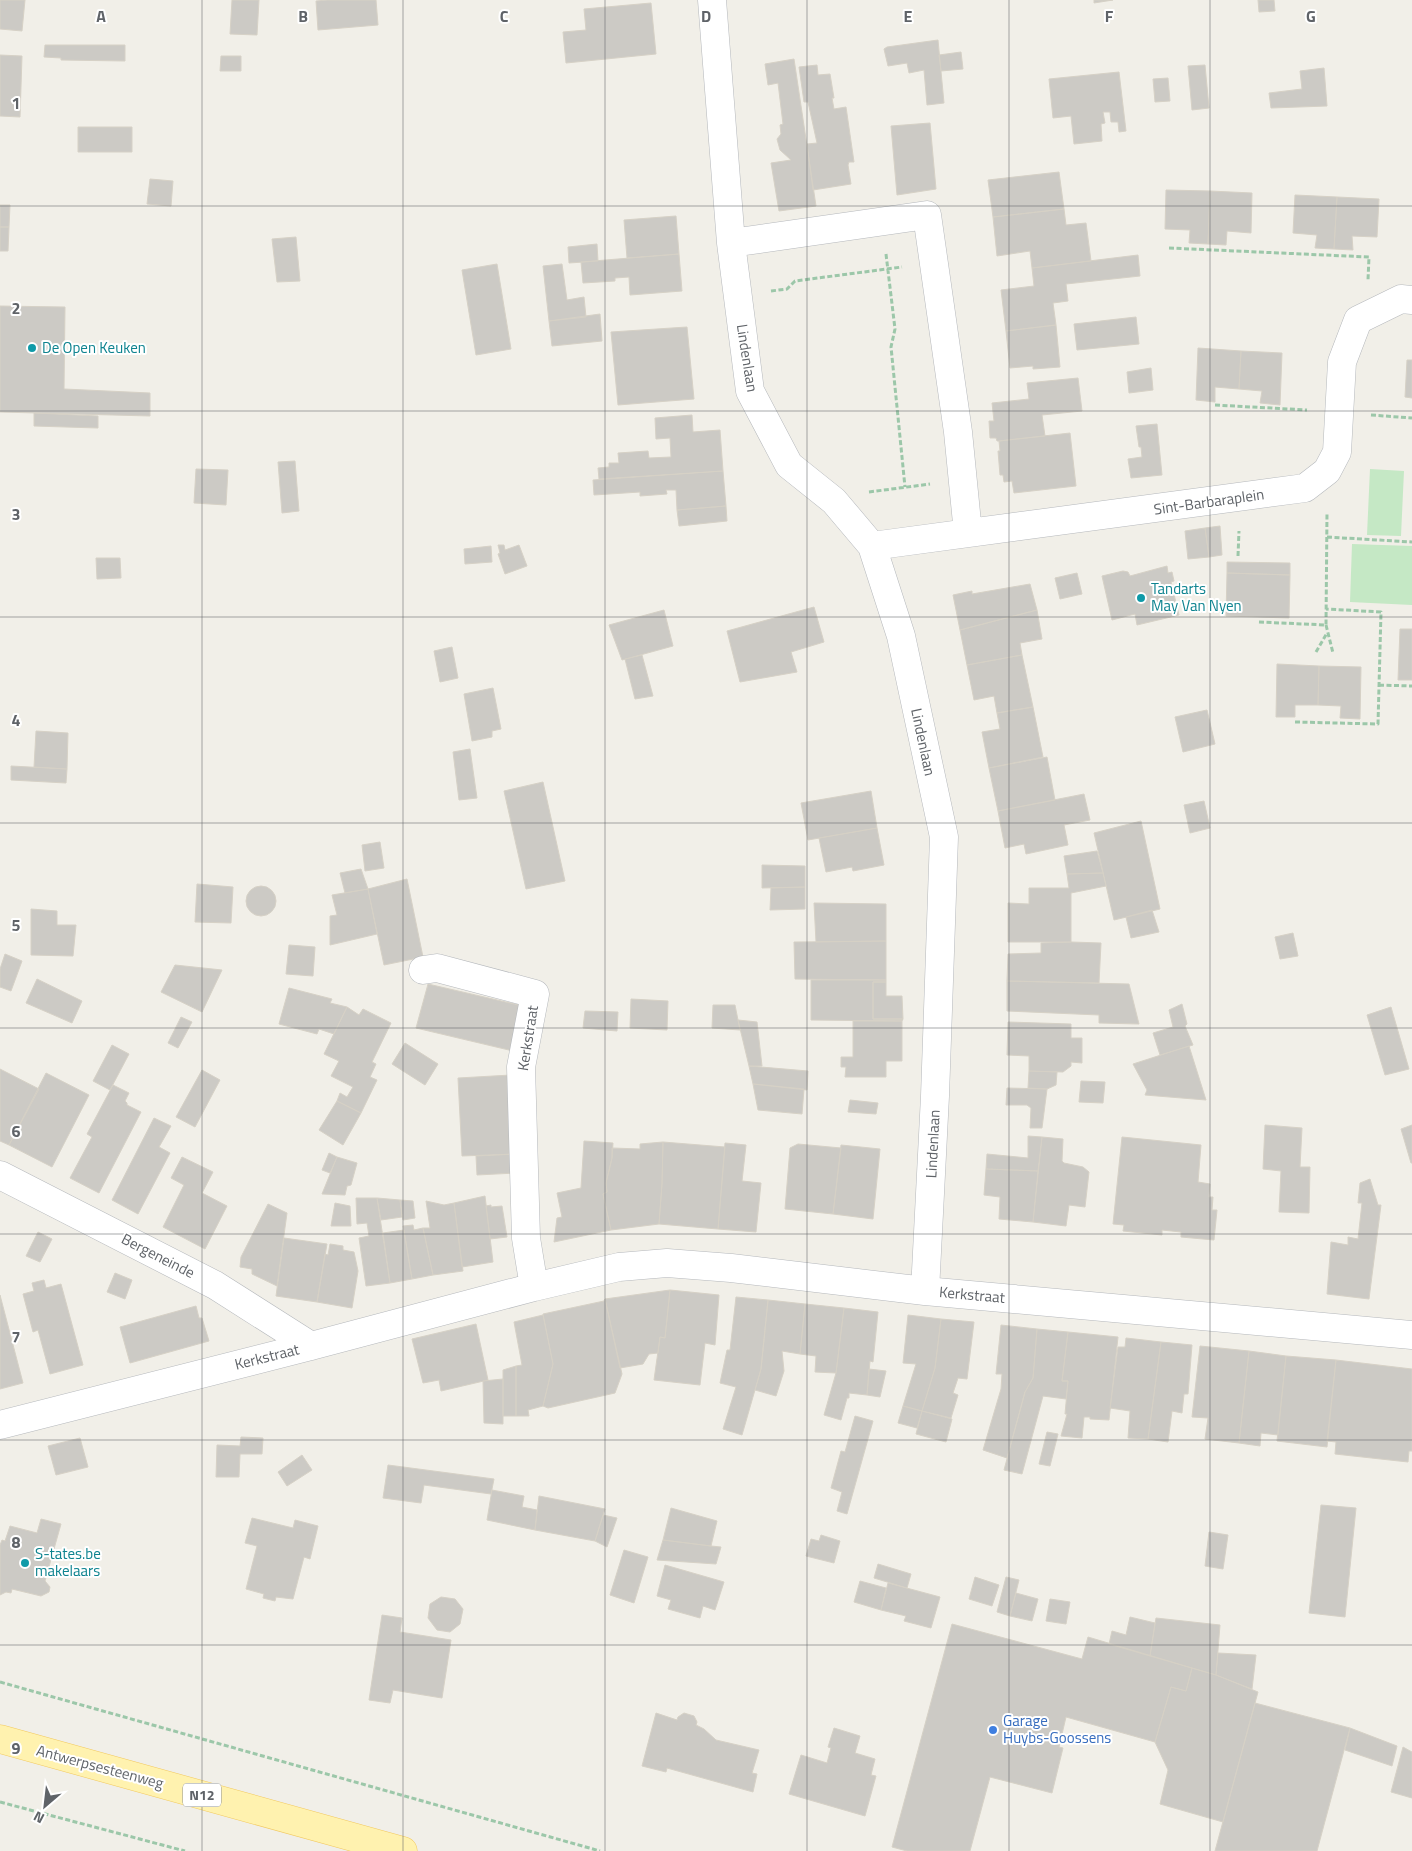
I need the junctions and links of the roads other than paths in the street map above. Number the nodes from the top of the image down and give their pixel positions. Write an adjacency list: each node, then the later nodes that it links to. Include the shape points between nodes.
1 (712, 0): 2 (street, Lindenlaan)
2 (731, 243): 4 (street, via 927,215 958,432); 5 (street, Lindenlaan, via 750,391 789,465 834,501)
3 (1412, 300): 4 (street, Sint-Barbaraplein, via 1401,300 1358,320 1342,362 1337,452 1327,471 1305,488)
4 (968, 532): 5 (street, Sint-Barbaraplein)
5 (872, 546): 9 (street, Lindenlaan, via 900,636 944,837)
6 (423, 970): 8 (street, Kerkstraat, via 437,968 535,994 521,1067 526,1238)
7 (0, 1175): 11 (street, Bergeneinde, via 215,1285)
8 (534, 1287): 9 (street, Kerkstraat, via 619,1267 667,1263); 11 (street, Kerkstraat)
9 (925, 1291): 10 (street, Kerkstraat)
10 (1412, 1335)
11 (311, 1346): 12 (street, Kerkstraat)
12 (0, 1425)
13 (0, 1739): 14 (main road, Antwerpsesteenweg / N12)
14 (403, 1851)

